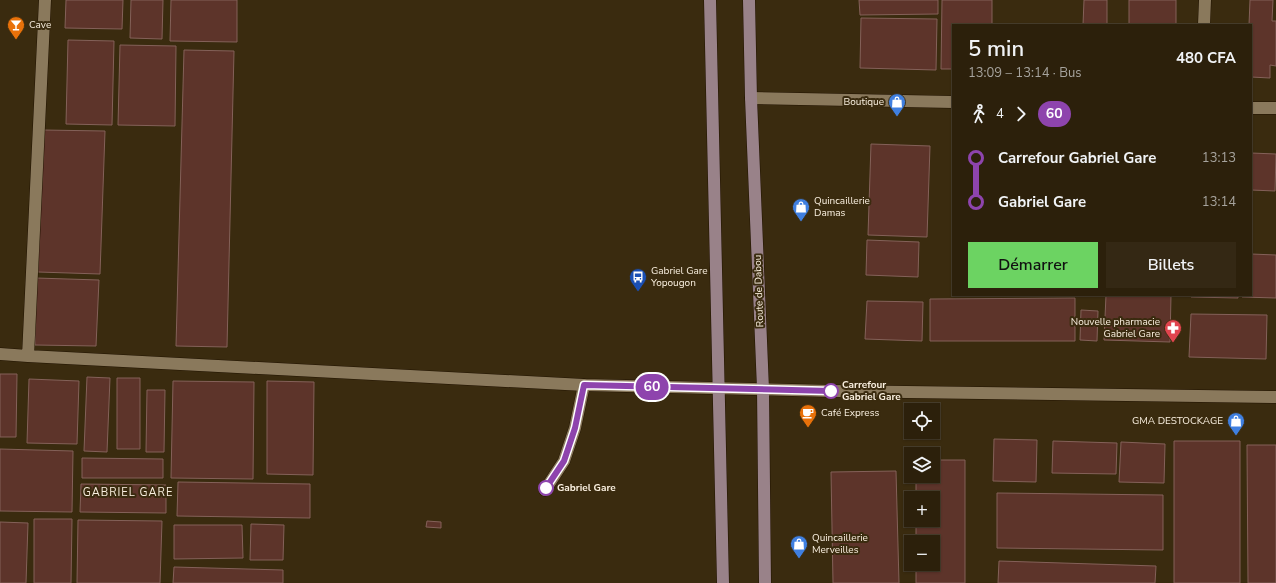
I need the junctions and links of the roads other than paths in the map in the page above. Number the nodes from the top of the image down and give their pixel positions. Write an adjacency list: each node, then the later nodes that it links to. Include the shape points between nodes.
1 (45, 0): 11 (street)
2 (710, 0): 13 (street)
3 (749, 0): 6 (street, Route de Dabou)
4 (1205, 0): 5 (street)
5 (1204, 24)
6 (751, 98): 7 (street); 14 (street, Route de Dabou)
7 (952, 102)
8 (1252, 108): 9 (street)
9 (1276, 108)
10 (0, 354): 11 (street)
11 (28, 356): 12 (street)
12 (584, 385): 13 (street); 16 (street, via 575,428 564,461)
13 (719, 389): 14 (street); 17 (street)
14 (763, 389): 15 (street); 18 (street, Route de Dabou)
15 (1276, 397)
16 (545, 490)
17 (723, 583)
18 (765, 583)

